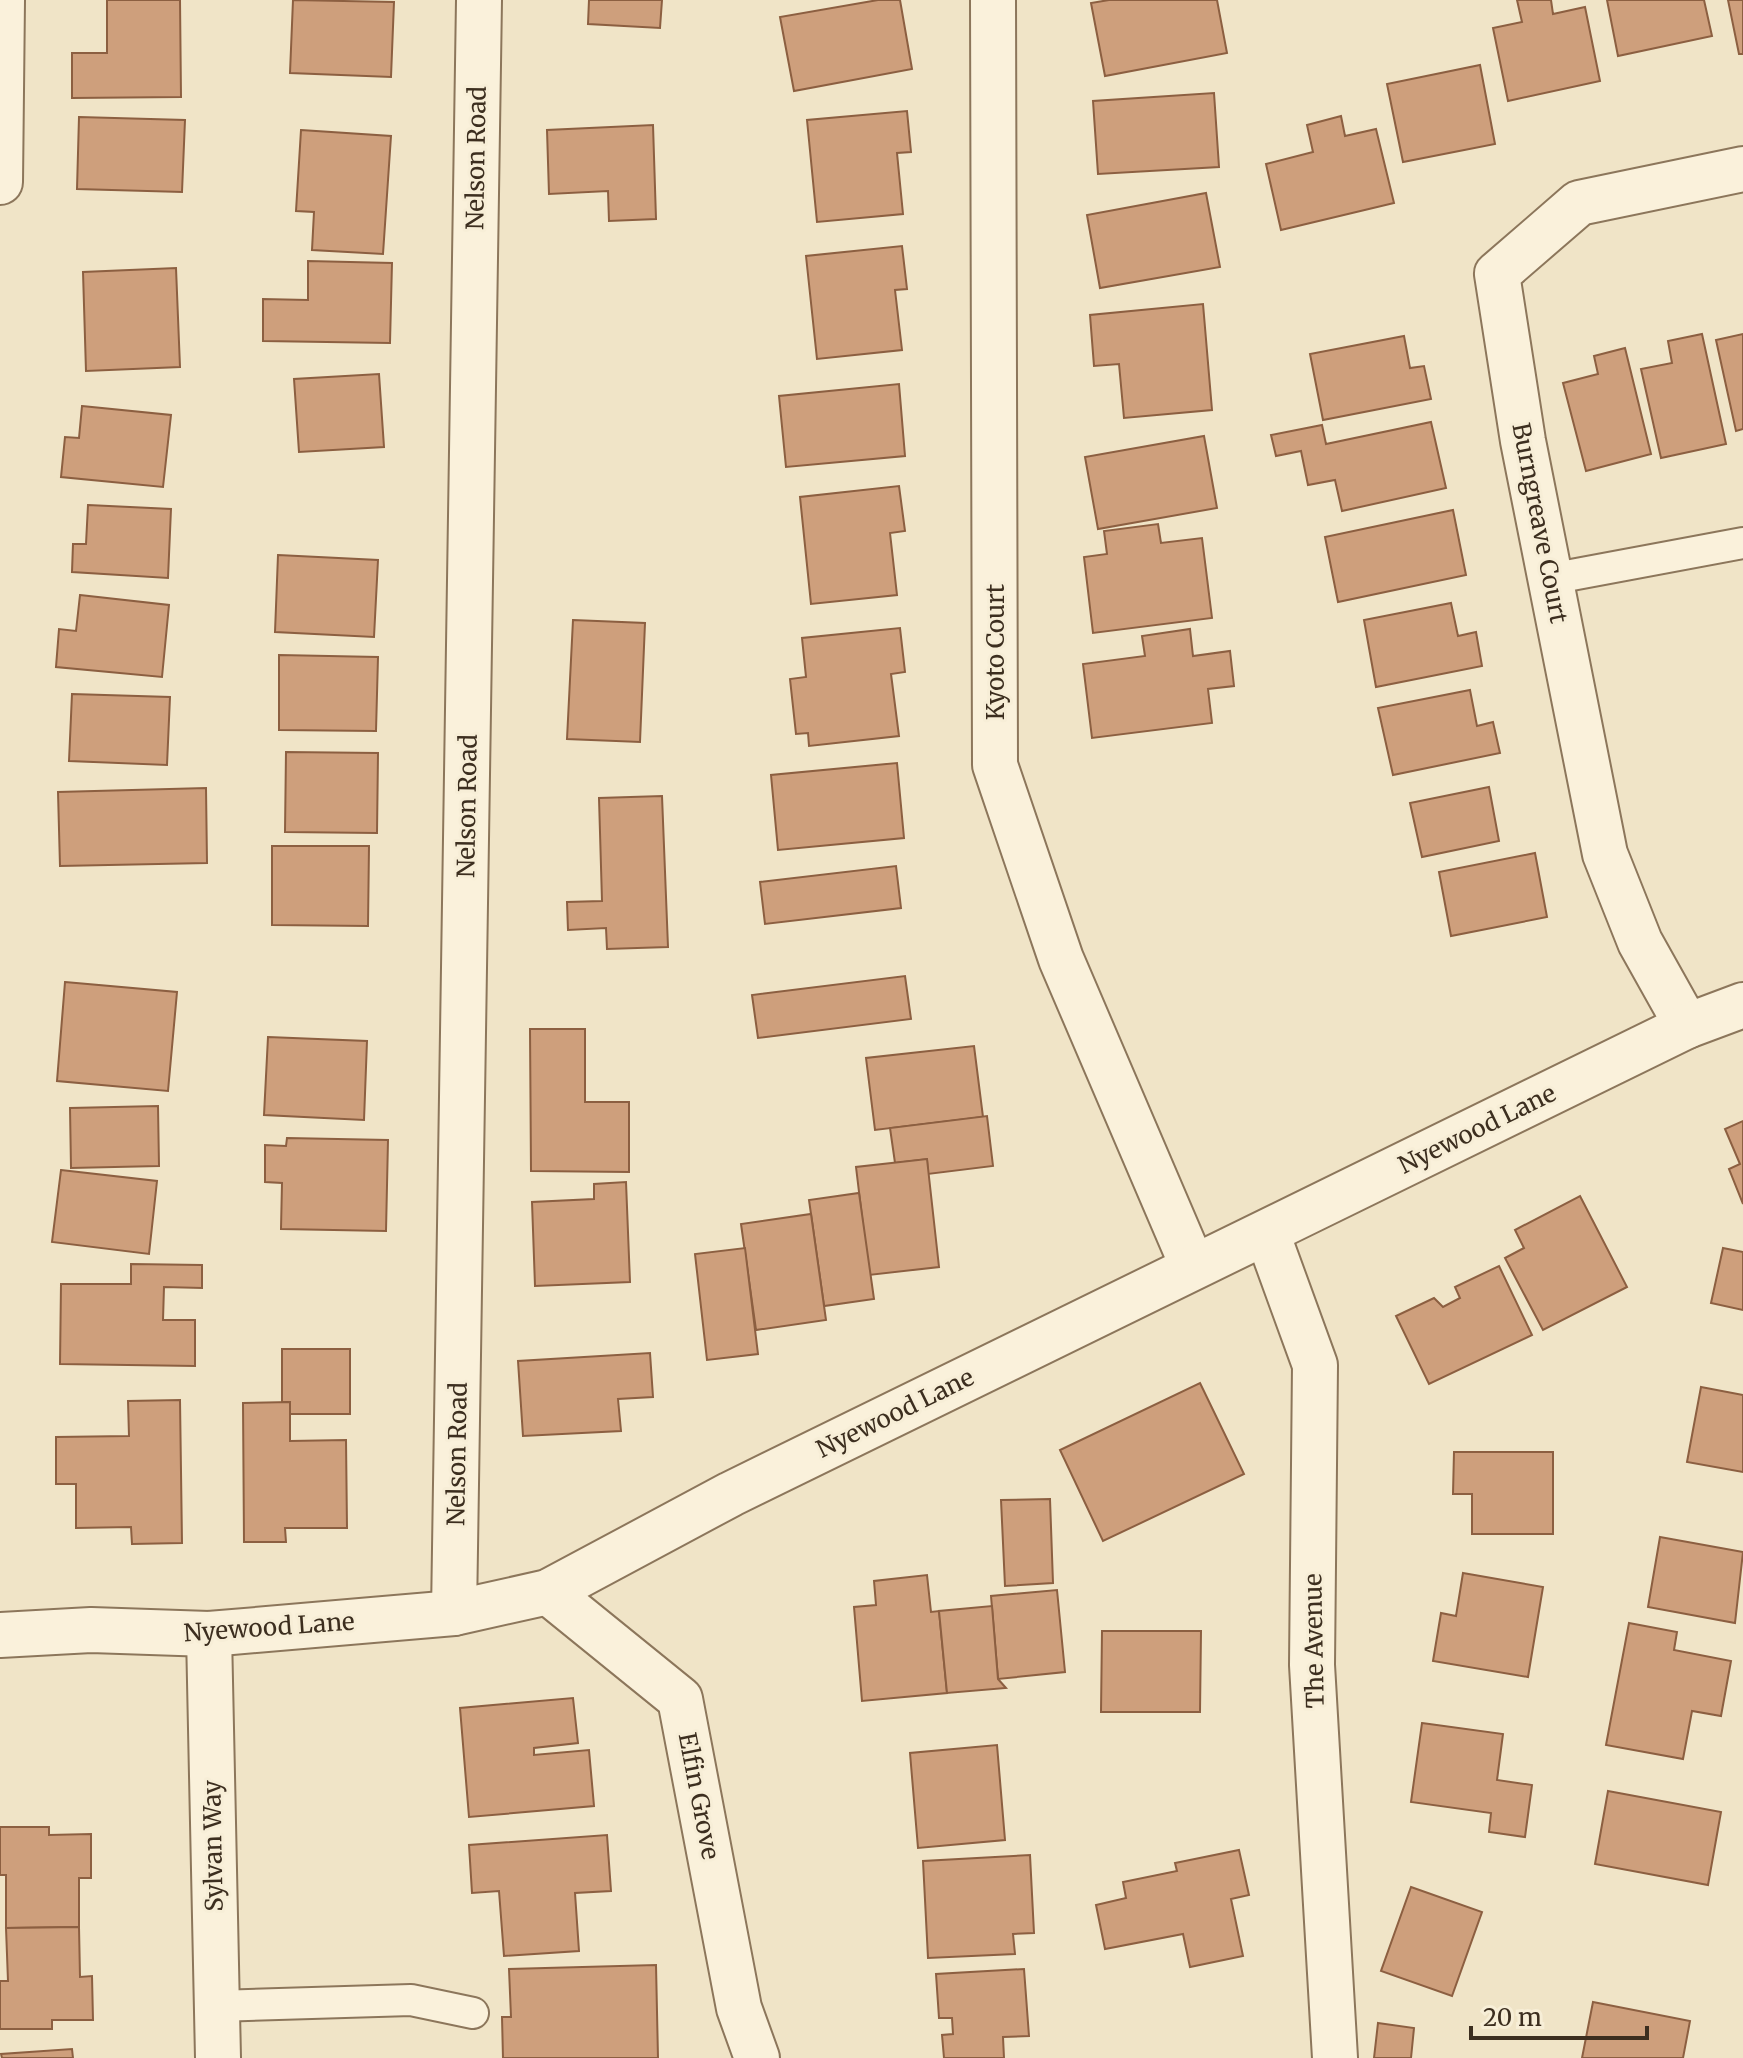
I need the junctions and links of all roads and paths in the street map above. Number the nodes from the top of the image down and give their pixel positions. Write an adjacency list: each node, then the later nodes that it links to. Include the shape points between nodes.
1 (2, 0): 5 (street)
2 (479, 0): 13 (street, Nelson Road)
3 (993, 0): 11 (street, Kyoto Court, via 995,765 1061,959)
4 (1743, 169): 7 (street, Burngreave Court, via 1579,203 1497,274)
5 (0, 182)
6 (1743, 543): 7 (lane)
7 (1550, 579): 9 (street, Burngreave Court, via 1605,854 1640,942)
8 (1743, 1005): 9 (street, Nyewood Lane)
9 (1687, 1026): 10 (street, Nyewood Lane)
10 (1267, 1233): 11 (street, Nyewood Lane); 20 (street, The Avenue, via 1315,1365 1312,1665)
11 (1193, 1267): 12 (street, Nyewood Lane, via 731,1494)
12 (548, 1592): 13 (street, Nyewood Lane); 19 (street, Elfin Grove, via 680,1699 739,2008)
13 (454, 1613): 14 (street, Nyewood Lane)
14 (209, 1634): 15 (street, Nyewood Lane, via 91,1630); 16 (street, Sylvan Way)
15 (0, 1635)
16 (217, 2006): 17 (lane, via 411,2000); 18 (street, Sylvan Way)
17 (473, 2013)
18 (218, 2058)
19 (757, 2058)
20 (1335, 2058)

